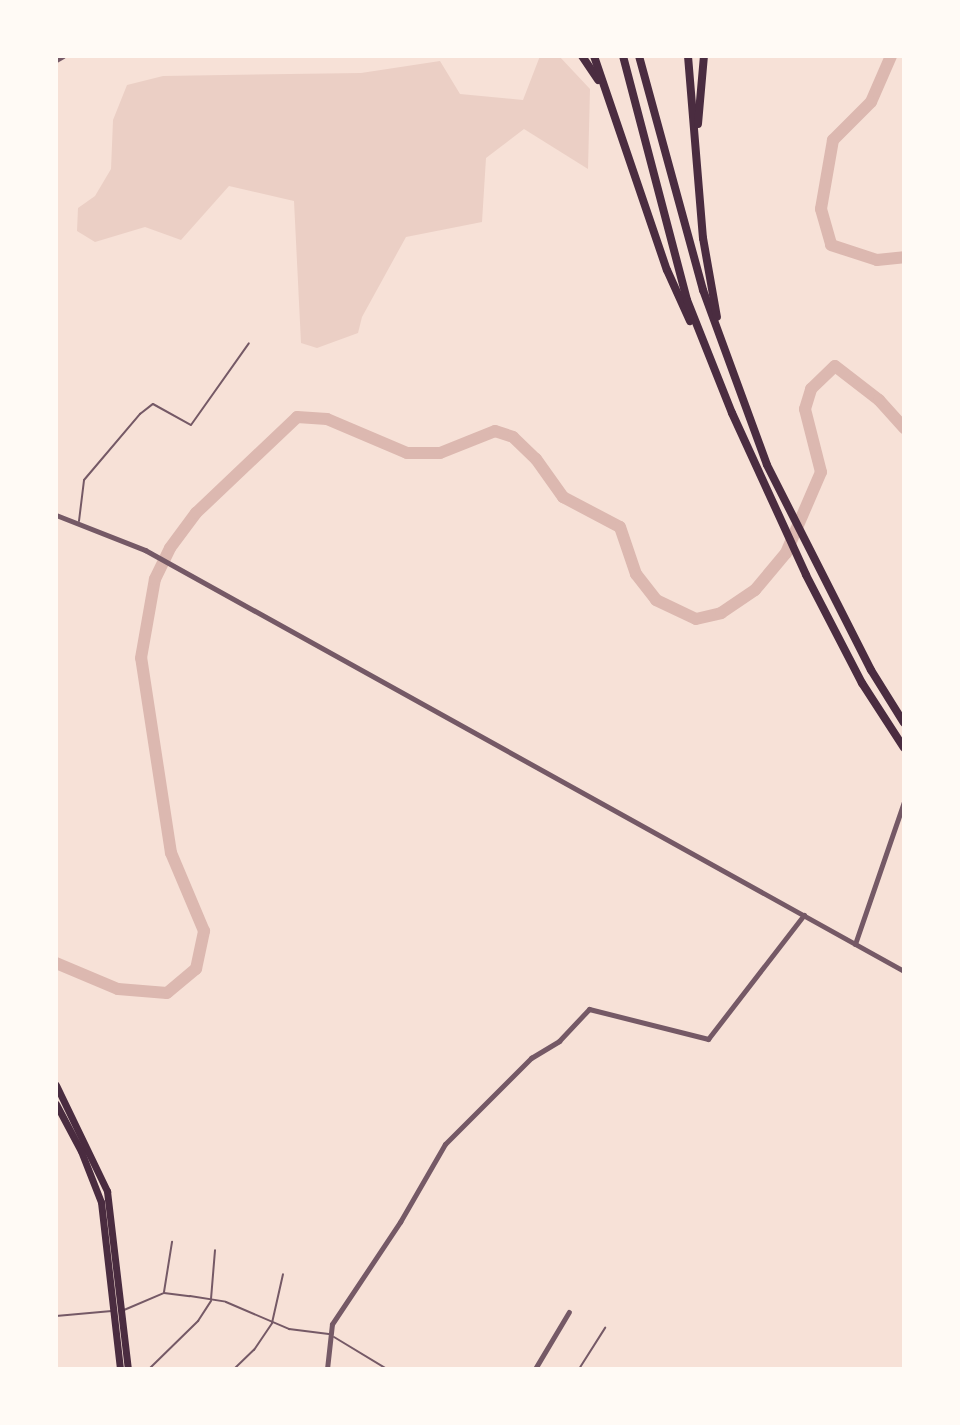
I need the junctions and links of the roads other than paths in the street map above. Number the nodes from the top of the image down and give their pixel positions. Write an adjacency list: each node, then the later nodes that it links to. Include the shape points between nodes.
1 (63, 56): 8 (street)
2 (582, 56): 9 (highway)
3 (594, 56): 9 (highway)
4 (623, 56): 13 (highway, via 687,300)
5 (639, 56): 11 (highway)
6 (688, 56): 10 (highway)
7 (704, 56): 10 (highway)
8 (56, 60)
9 (603, 88): 13 (highway, via 671,280)
10 (696, 148): 11 (highway, via 703,239)
11 (720, 337): 16 (highway, via 767,465 871,670)
12 (249, 343): 15 (lane, via 191,425 153,404 140,414 84,480)
13 (732, 413): 17 (highway, via 756,473 862,683)
14 (56, 515): 15 (street)
15 (79, 522): 19 (street, via 145,550)
16 (904, 723)
17 (904, 748)
18 (904, 802): 20 (street)
19 (804, 915): 20 (street); 35 (street, via 708,1039 600,1010 581,1013 559,1041 531,1058 445,1143)
20 (855, 944): 21 (street)
21 (904, 971)
22 (56, 1085): 30 (main road, via 107,1191)
23 (56, 1104): 29 (main road, via 101,1202)
24 (172, 1242): 27 (lane)
25 (215, 1251): 28 (lane)
26 (283, 1274): 33 (lane)
27 (164, 1293): 28 (lane); 30 (lane)
28 (211, 1300): 33 (lane); 38 (lane, via 198,1321)
29 (110, 1311): 30 (lane); 32 (lane); 36 (main road)
30 (119, 1311): 37 (main road)
31 (569, 1312): 42 (street)
32 (56, 1316)
33 (272, 1323): 35 (lane); 39 (lane)
34 (605, 1328): 43 (lane)
35 (329, 1334): 40 (street); 41 (lane)
36 (120, 1369)
37 (128, 1369)
38 (149, 1369)
39 (234, 1369)
40 (327, 1369)
41 (387, 1369)
42 (536, 1369)
43 (579, 1369)

